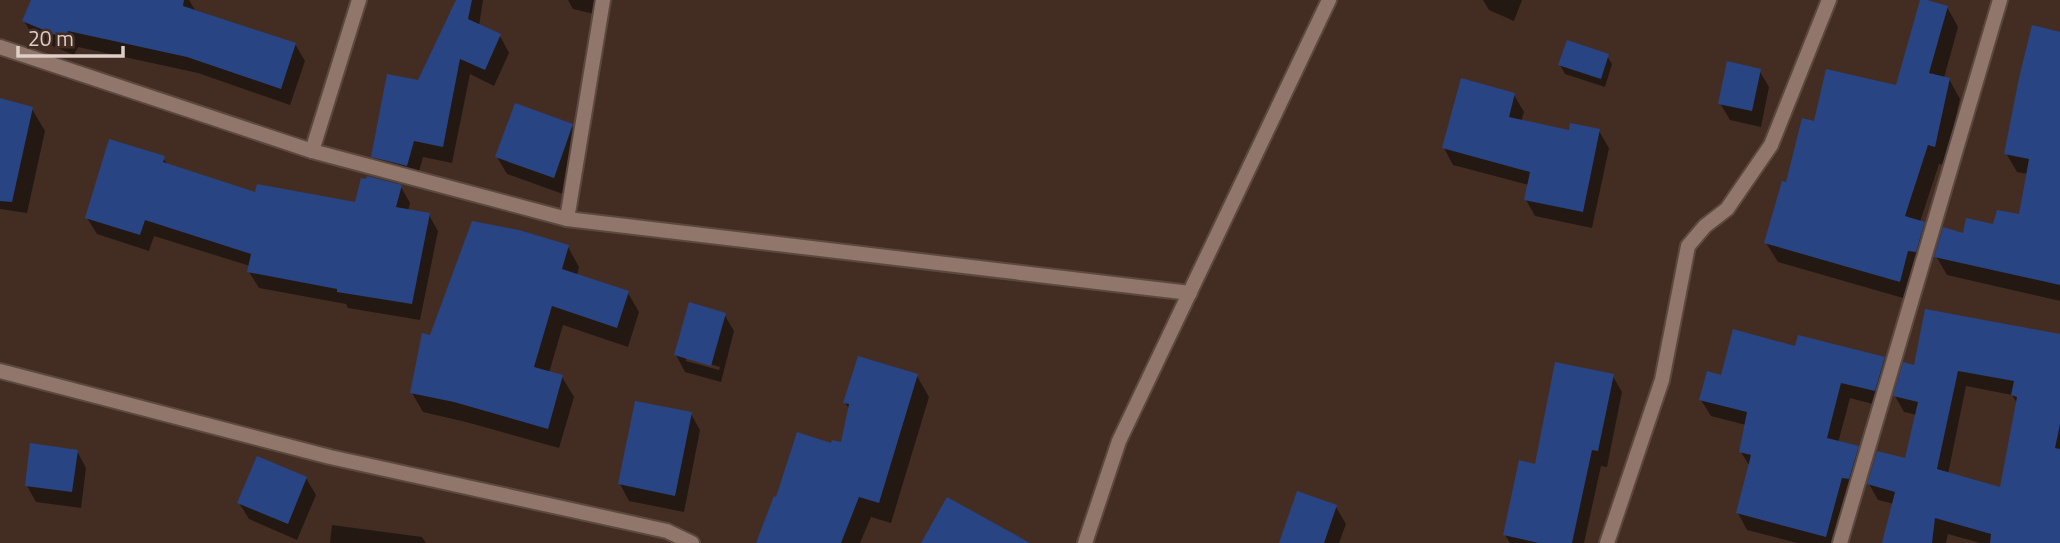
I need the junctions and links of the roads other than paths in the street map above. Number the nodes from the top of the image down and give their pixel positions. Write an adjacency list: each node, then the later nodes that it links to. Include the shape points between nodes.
1 (359, 0): 7 (street)
2 (603, 0): 8 (street)
3 (1329, 0): 9 (street)
4 (1829, 0): 13 (street, via 1771,145 1727,209 1688,246 1662,380)
5 (2000, 0): 14 (street)
6 (0, 47): 7 (street)
7 (313, 151): 8 (street)
8 (567, 219): 9 (street)
9 (1189, 293): 12 (street, via 1119,441)
10 (0, 372): 11 (street, via 330,457 667,531)
11 (692, 543)
12 (1085, 543)
13 (1607, 543)
14 (1840, 543)

